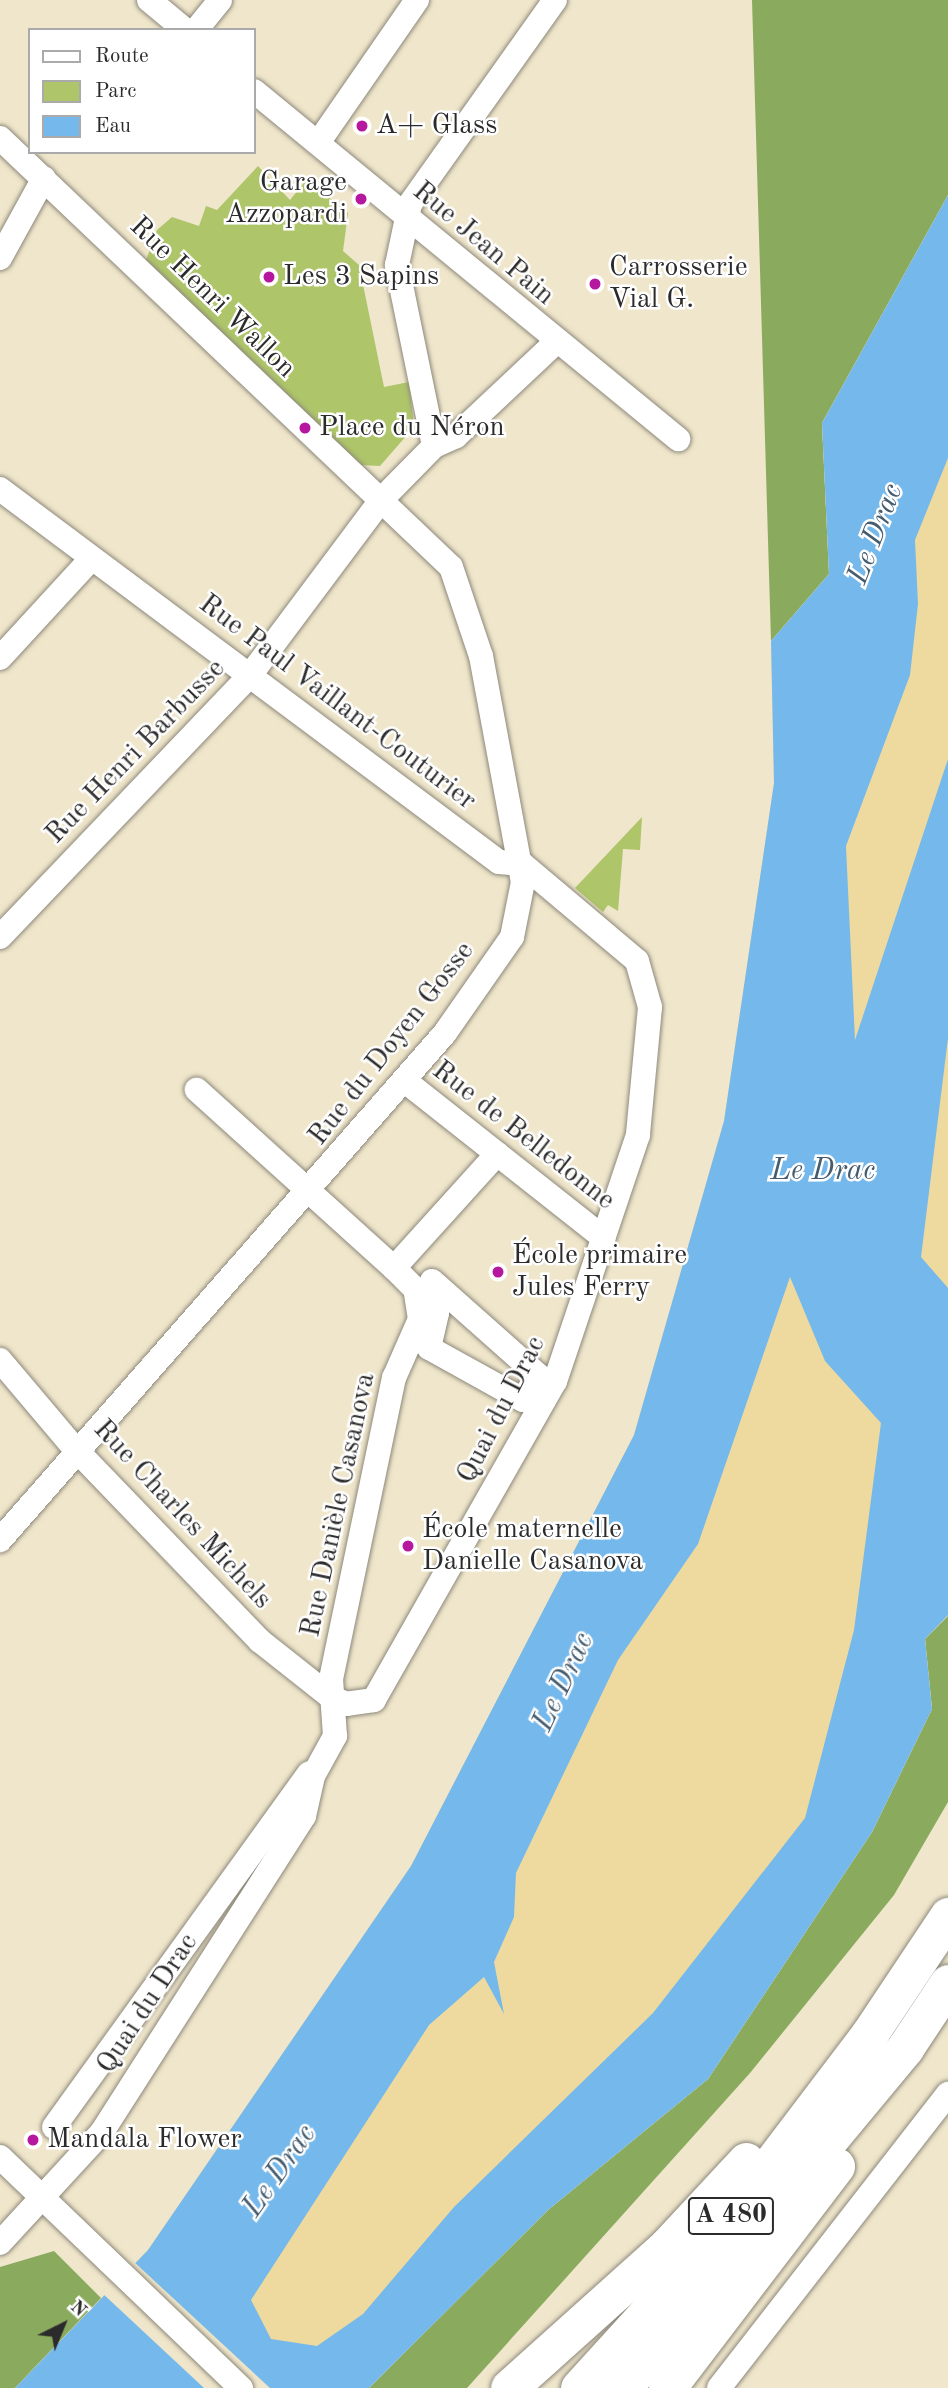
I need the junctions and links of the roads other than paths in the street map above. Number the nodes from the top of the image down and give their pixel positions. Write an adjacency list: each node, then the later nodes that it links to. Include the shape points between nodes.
1 (149, 0): 5 (street)
2 (220, 0): 6 (street)
3 (417, 0): 9 (street)
4 (555, 0): 11 (street, via 410,204)
5 (183, 28)
6 (199, 28)
7 (256, 93): 9 (street, Rue Jean Pain)
8 (0, 138): 10 (street, Rue Henri Wallon)
9 (318, 143): 11 (street, Rue Jean Pain)
10 (44, 178): 12 (street); 17 (street, Rue Henri Wallon)
11 (410, 224): 13 (street, Rue Jean Pain); 15 (street, via 397,265)
12 (0, 258)
13 (555, 342): 14 (street, Rue Jean Pain); 15 (street, via 456,436)
14 (678, 439)
15 (434, 446): 17 (street)
16 (0, 489): 18 (street, Rue Paul Vaillant-Couturier)
17 (382, 500): 20 (street, Rue Henri Barbusse); 21 (street, Rue du Doyen Gosse, via 451,567 463,589)
18 (91, 559): 19 (street); 20 (street, Rue Paul Vaillant-Couturier)
19 (0, 658)
20 (251, 674): 21 (street, Rue Paul Vaillant-Couturier, via 499,862); 22 (street, Rue Henri Barbusse)
21 (522, 864): 23 (street, Rue Paul Vaillant-Couturier); 24 (street, Rue du Doyen Gosse, via 512,937)
22 (0, 937)
23 (637, 961): 28 (street, Quai du Drac, via 650,1007 638,1135)
24 (405, 1081): 26 (street, Rue de Belledonne); 27 (street, Rue du Doyen Gosse)
25 (197, 1090): 27 (street)
26 (497, 1154): 28 (street, Rue de Belledonne); 29 (street)
27 (309, 1192): 29 (street); 32 (street, Rue du Doyen Gosse)
28 (604, 1238): 34 (street, Quai du Drac, via 555,1381 409,1642 373,1700 347,1704)
29 (394, 1268): 34 (street, Rue Danièle Casanova, via 415,1289 422,1311 418,1331 394,1378)
30 (461, 1311): 30 (street, via 538,1376 523,1400 429,1348 437,1313 428,1283)
31 (0, 1360): 32 (street, Rue Charles Michels)
32 (76, 1450): 33 (street, Rue du Doyen Gosse, via 65,1470); 34 (street, Rue Charles Michels, via 260,1640)
33 (0, 1540)
34 (332, 1698): 35 (street, Quai du Drac, via 335,1736)
35 (313, 1776): 41 (street, Quai du Drac, via 308,1773 257,1841 84,2094); 43 (street, Quai du Drac, via 304,1816 102,2132)
36 (948, 1916): 38 (highway, A 480)
37 (948, 1983): 39 (highway, A 480)
38 (870, 2033): 46 (highway, via 805,2090 667,2246); 47 (highway, A 480, via 710,2244)
39 (905, 2048): 48 (highway, A 480); 49 (highway, via 848,2149)
40 (948, 2094): 50 (street)
41 (54, 2127)
42 (0, 2157): 43 (street)
43 (46, 2197): 44 (street, Quai du Drac); 45 (street, via 70,2230)
44 (0, 2243)
45 (241, 2388)
46 (509, 2388)
47 (579, 2388)
48 (622, 2388)
49 (667, 2388)
50 (719, 2388)

